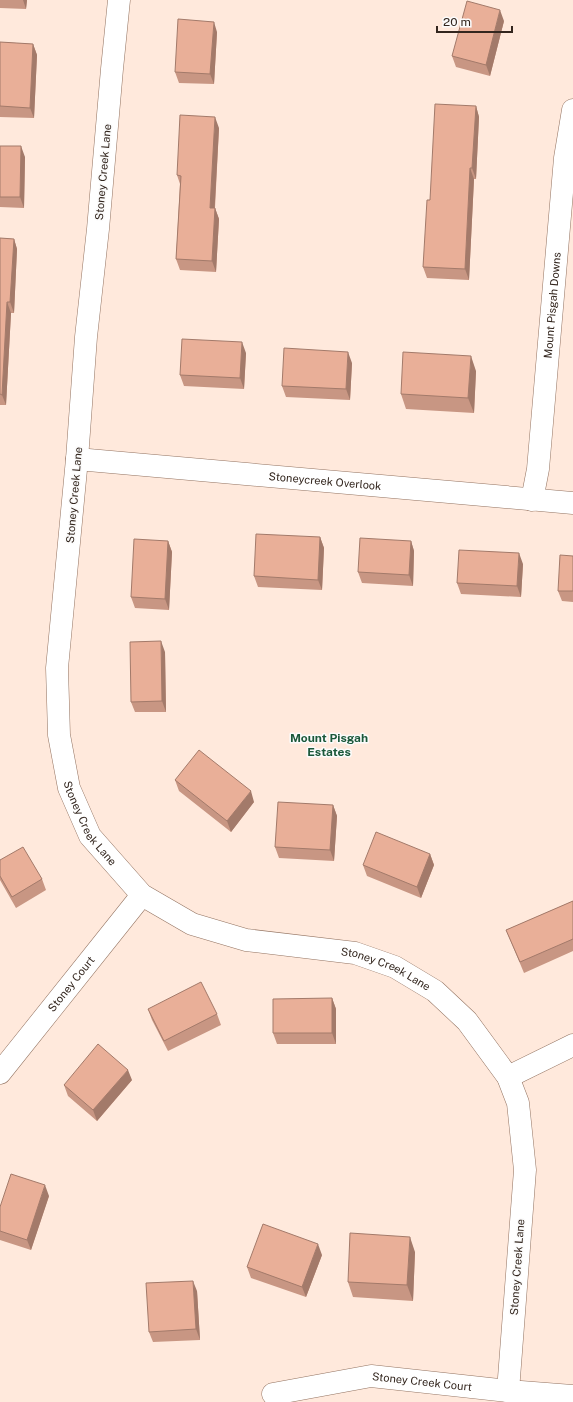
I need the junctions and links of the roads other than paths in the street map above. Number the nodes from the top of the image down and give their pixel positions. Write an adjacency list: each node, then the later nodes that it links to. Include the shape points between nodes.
1 (119, 0): 3 (street, Stoney Creek Lane, via 86,337)
2 (573, 110): 4 (street, Mount Pisgah Downs, via 565,158 538,469)
3 (77, 459): 4 (street, Stoneycreek Overlook); 6 (street, Stoney Creek Lane, via 57,668 59,735 69,788 90,836)
4 (532, 500): 5 (street, Stoneycreek Overlook)
5 (573, 503)
6 (142, 895): 8 (street, Stoney Court); 9 (street, Stoney Creek Lane, via 192,924 246,940 355,952 395,967 435,991 467,1021)
7 (573, 1046): 9 (street)
8 (0, 1073)
9 (508, 1078): 10 (street, Stoney Creek Lane, via 518,1103 525,1170)
10 (508, 1391): 11 (street, Stoney Creek Court, via 371,1376); 12 (street, Stoney Creek Court)
11 (273, 1394)
12 (573, 1396)

